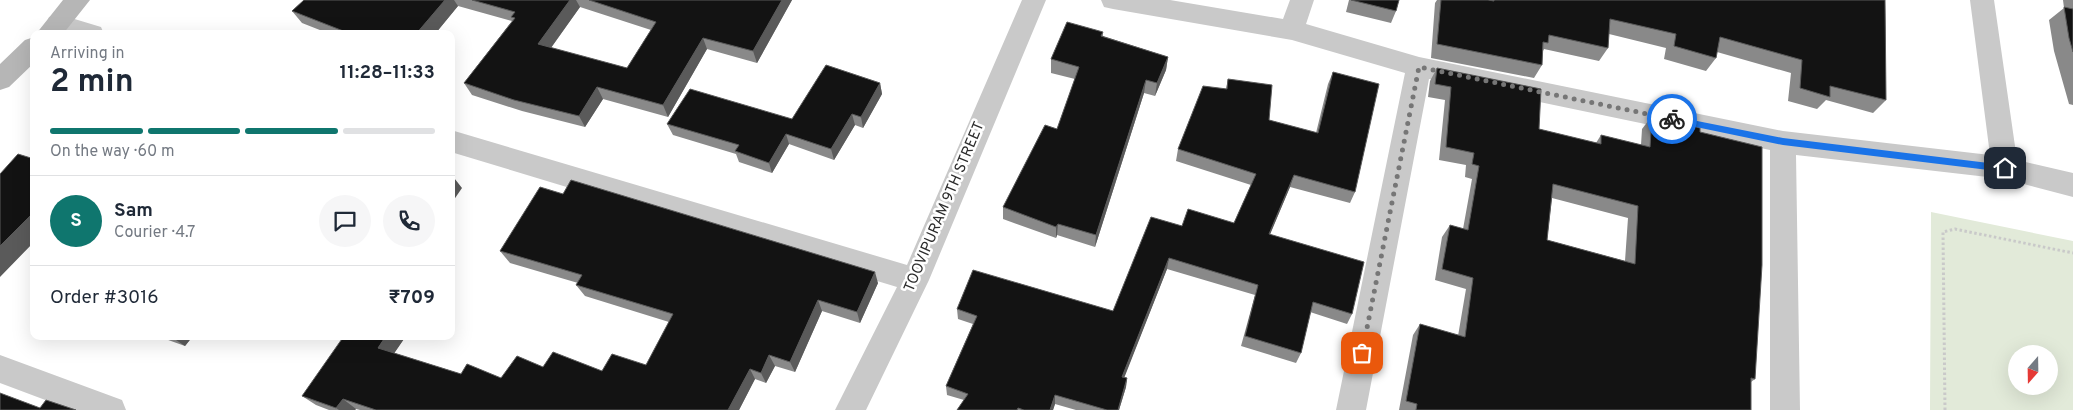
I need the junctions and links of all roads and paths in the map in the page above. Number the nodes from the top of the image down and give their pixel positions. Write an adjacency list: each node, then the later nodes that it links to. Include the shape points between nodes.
1 (78, 0): 6 (main road)
2 (1034, 0): 16 (street, TOOVIPURAM 9TH STREET)
3 (1113, 0): 7 (street)
4 (1302, 0): 7 (street)
5 (1982, 0): 13 (street)
6 (53, 29)
7 (1292, 30): 9 (street)
8 (30, 51): 10 (main road)
9 (1419, 67): 12 (street); 20 (street)
10 (0, 80)
11 (455, 142): 16 (street)
12 (1783, 142): 13 (street); 21 (street)
13 (2005, 168): 14 (street)
14 (2073, 185)
15 (2073, 253): 22 (path, via 1955,229 1943,232)
16 (915, 280): 19 (street, TOOVIPURAM 9TH STREET)
17 (0, 369): 18 (street)
18 (111, 410)
19 (850, 410)
20 (1351, 410)
21 (1785, 410)
22 (1945, 410)

